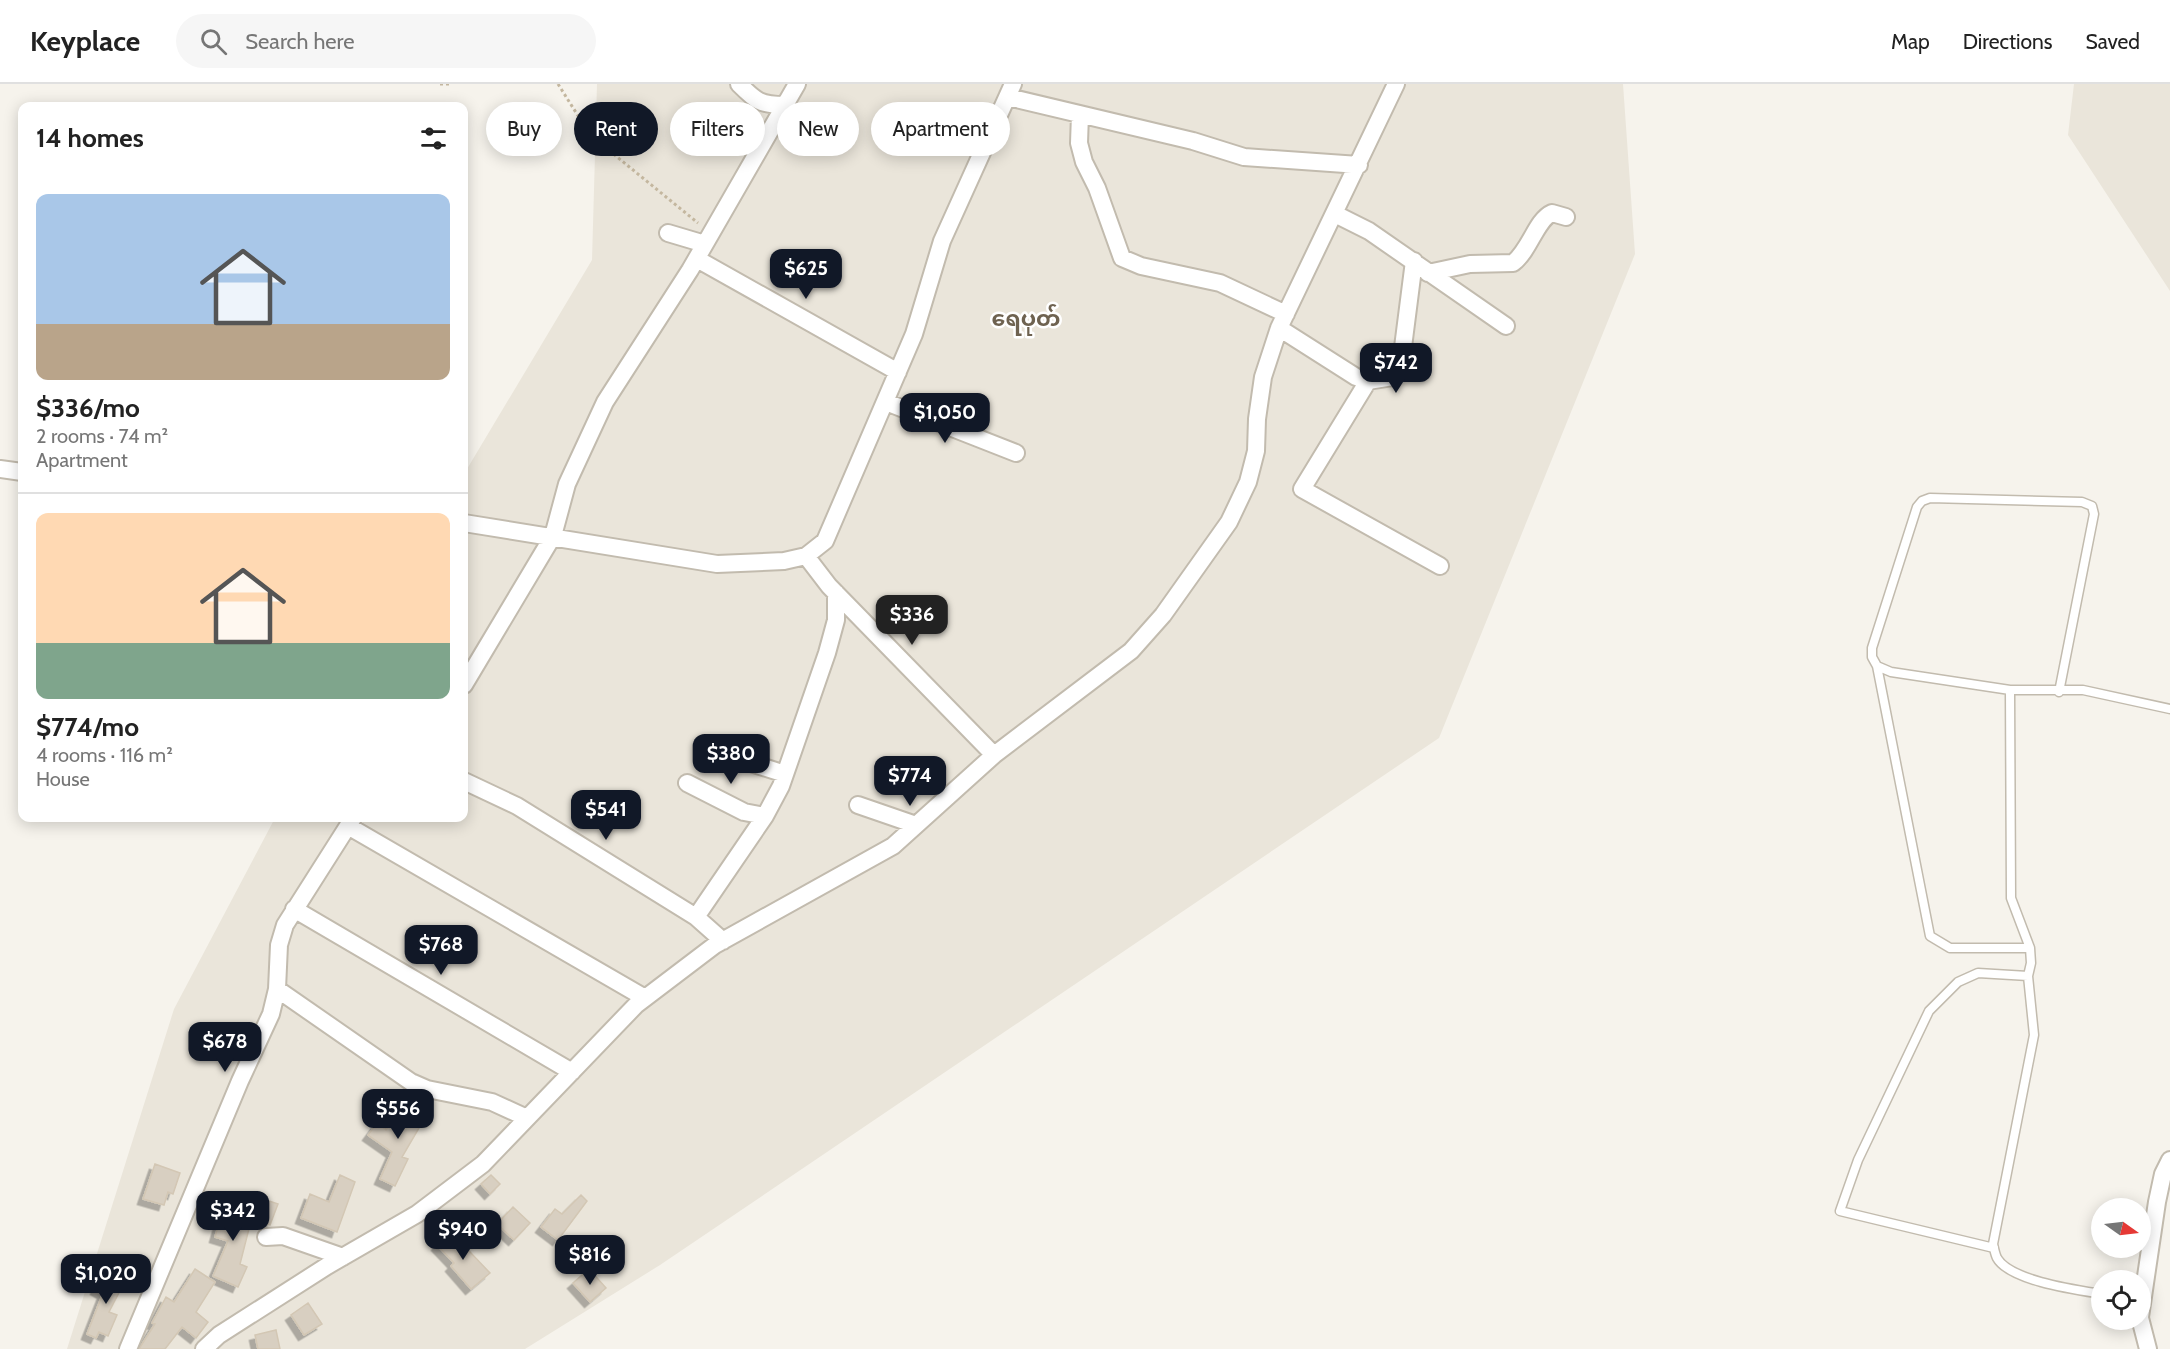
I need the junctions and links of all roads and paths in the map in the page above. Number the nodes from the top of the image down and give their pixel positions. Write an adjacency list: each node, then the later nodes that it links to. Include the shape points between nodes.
1 (440, 84): 2 (path)
2 (449, 84)
3 (558, 84): 16 (path, via 582,122 611,152)
4 (739, 84): 9 (street, via 754,99)
5 (797, 84): 8 (street)
6 (1396, 84): 12 (street)
7 (1010, 91): 10 (street); 22 (street, via 942,241 914,334)
8 (787, 102)
9 (777, 105)
10 (1080, 114): 12 (street, via 1244,157); 20 (street, via 1079,143 1084,162 1122,258 1141,266 1220,283)
11 (777, 119): 16 (street)
12 (1359, 165): 13 (street)
13 (1335, 214): 18 (street); 20 (street)
14 (1566, 217): 19 (street, via 1552,213 1544,217 1528,248 1513,263 1470,264)
15 (668, 233): 16 (street)
16 (708, 239): 17 (street)
17 (697, 259): 22 (street); 29 (street, via 605,402 567,484)
18 (1414, 261): 19 (street); 23 (street, via 1400,366 1393,377)
19 (1428, 273): 21 (street)
20 (1282, 321): 23 (street, via 1356,377); 38 (street, via 1263,377 1251,472 1229,522 1163,615 1131,651)
21 (1506, 326)
22 (898, 372): 24 (street)
23 (1368, 381): 31 (street, via 1302,489)
24 (886, 402): 25 (street); 30 (street, via 825,541)
25 (1016, 453)
26 (0, 469): 27 (street)
27 (18, 471)
28 (468, 524): 29 (street)
29 (553, 536): 30 (street, via 717,564 773,563); 34 (street)
30 (806, 556): 32 (street)
31 (1440, 566)
32 (836, 593): 38 (street); 40 (street, via 836,620 827,653)
33 (1877, 666): 35 (lane, via 1891,672); 36 (lane, via 1872,648 1922,501 1930,498 2088,502 2094,514); 50 (lane, via 1930,936 1950,948)
34 (468, 678)
35 (2010, 690): 36 (lane); 50 (lane, via 2011,898)
36 (2059, 692): 37 (lane, via 2082,690)
37 (2170, 709)
38 (994, 754): 46 (street)
39 (729, 756): 40 (street)
40 (785, 774): 44 (street)
41 (468, 783): 48 (street, via 517,806)
42 (687, 783): 44 (street, via 744,812)
43 (858, 805): 46 (street)
44 (765, 816): 48 (street)
45 (351, 822): 47 (street); 53 (street)
46 (916, 825): 49 (street, via 893,846)
47 (294, 909): 52 (street, via 279,945); 54 (street)
48 (696, 917): 49 (street)
49 (723, 941): 53 (street)
50 (2030, 948): 51 (lane)
51 (2028, 976): 58 (lane, via 2034,1035); 58 (lane, via 1978,973 1958,982 1929,1011 1858,1160 1840,1211)
52 (277, 988): 55 (street, via 411,1082 492,1102); 63 (street, via 271,1014)
53 (645, 998): 54 (street)
54 (572, 1072): 55 (street)
55 (527, 1118): 59 (street, via 473,1172 417,1214)
56 (2170, 1160): 60 (street, via 2157,1202)
57 (266, 1237): 59 (street, via 283,1236)
58 (1994, 1248): 61 (lane, via 1997,1259 2007,1268 2045,1282)
59 (343, 1257): 64 (street, via 219,1335)
60 (2147, 1270)
61 (2091, 1292)
62 (2145, 1330): 65 (street)
63 (128, 1349)
64 (204, 1349)
65 (2148, 1349)

